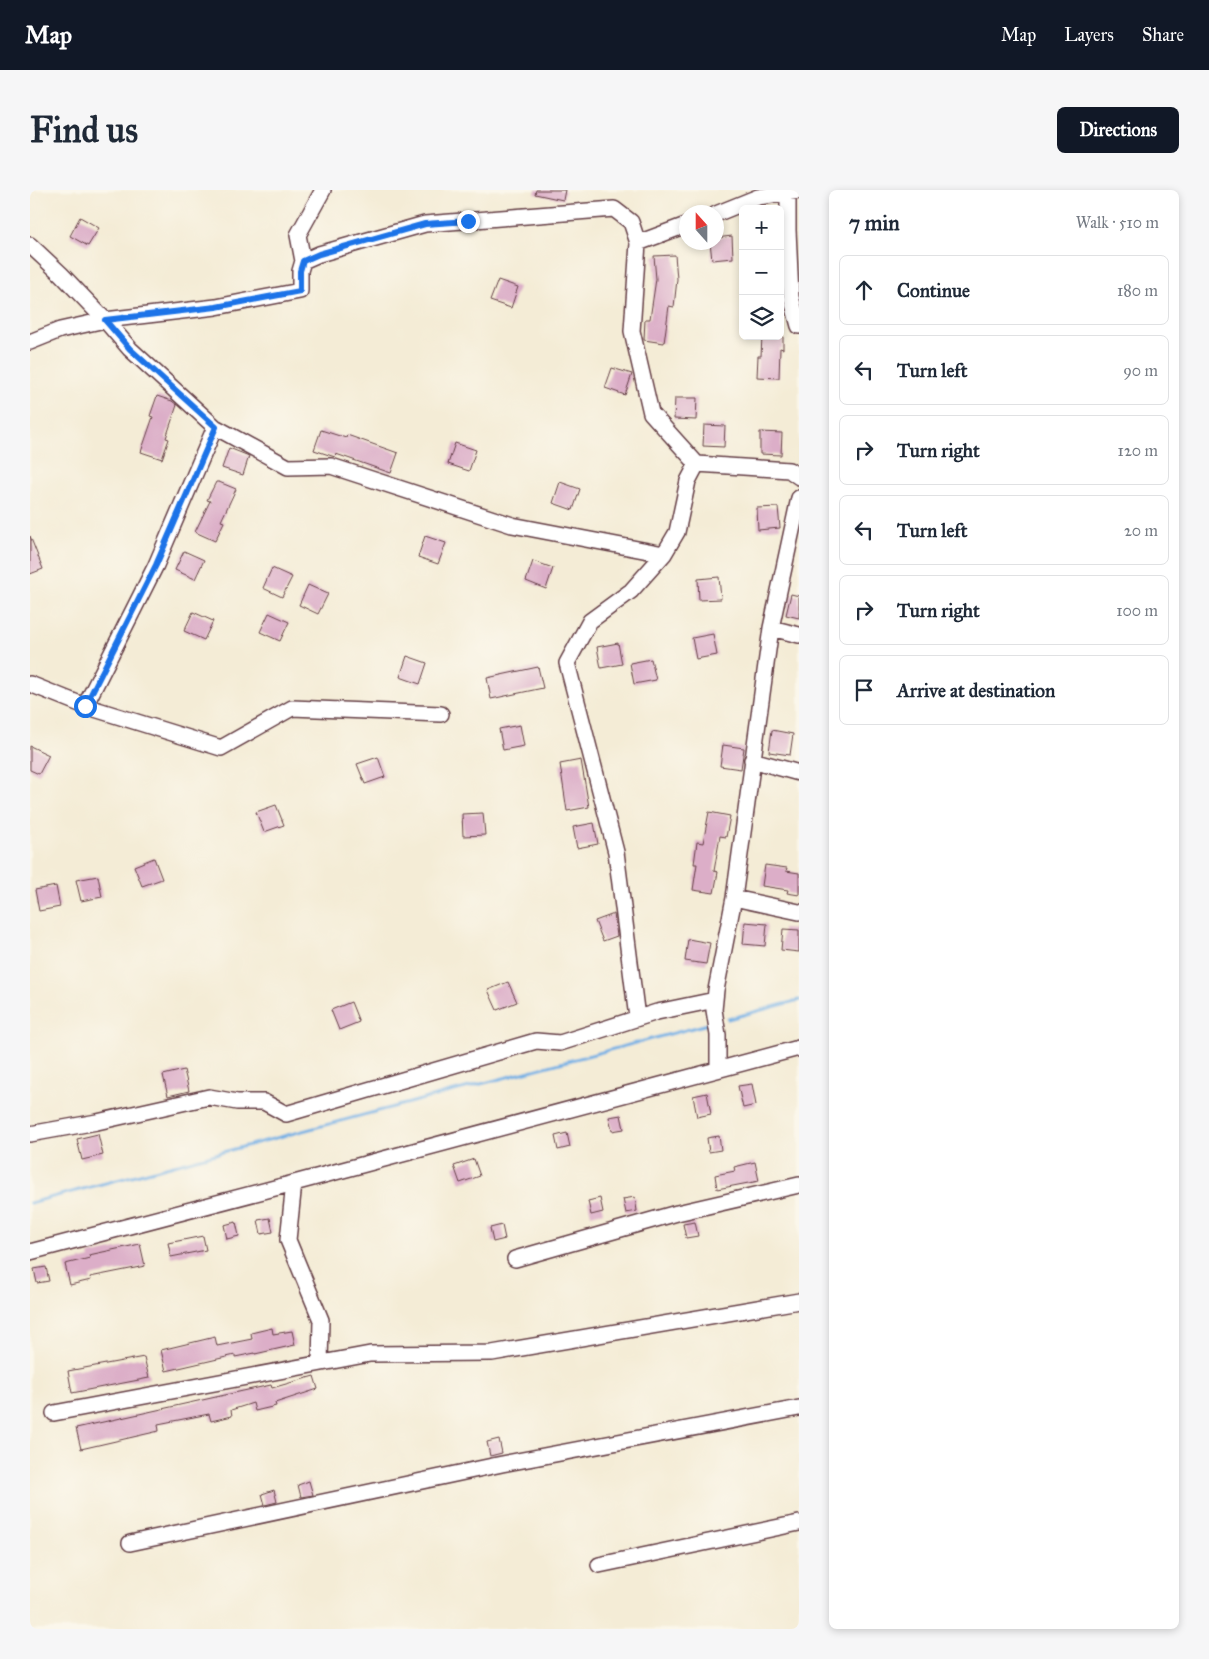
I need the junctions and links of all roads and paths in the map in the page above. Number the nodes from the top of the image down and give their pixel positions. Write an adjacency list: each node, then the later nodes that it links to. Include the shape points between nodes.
1 (322, 190): 7 (street, via 298,234)
2 (794, 192): 3 (street, via 758,197); 9 (street, via 788,230 790,297)
3 (724, 211)
4 (679, 228): 5 (street)
5 (638, 243): 7 (street, via 632,222 614,209 425,224); 12 (street, via 632,331 651,413)
6 (30, 245): 8 (street)
7 (303, 261): 8 (street, via 300,291 216,307)
8 (105, 320): 10 (street, via 60,330); 11 (street, via 130,349)
9 (799, 326)
10 (30, 342)
11 (216, 427): 15 (street, via 288,466 331,466 512,525); 19 (street, via 156,565)
12 (697, 464): 13 (street, via 788,470); 15 (street, via 688,481 678,532)
13 (799, 477)
14 (799, 498): 16 (street)
15 (664, 554): 26 (street, via 631,591 590,621 567,662 616,852)
16 (771, 628): 17 (street); 21 (street)
17 (799, 636)
18 (30, 684): 19 (street)
19 (85, 706): 20 (street, via 221,748 292,708)
20 (441, 714)
21 (752, 760): 22 (street); 23 (street)
22 (799, 773)
23 (734, 898): 24 (street); 25 (street)
24 (799, 912)
25 (715, 1000): 28 (street); 29 (street, via 657,1012 560,1043 536,1041 286,1114 264,1102 209,1097)
26 (636, 1010)
27 (799, 1048): 28 (street)
28 (718, 1069): 30 (street)
29 (30, 1134)
30 (294, 1183): 32 (street); 35 (street, via 288,1240 321,1320)
31 (799, 1185): 33 (street, via 677,1213)
32 (30, 1252)
33 (515, 1259)
34 (799, 1301): 35 (street, via 492,1353 370,1354)
35 (320, 1362): 37 (street)
36 (799, 1408): 39 (street, via 502,1464)
37 (54, 1413)
38 (799, 1523): 40 (street)
39 (130, 1543)
40 (599, 1564)

